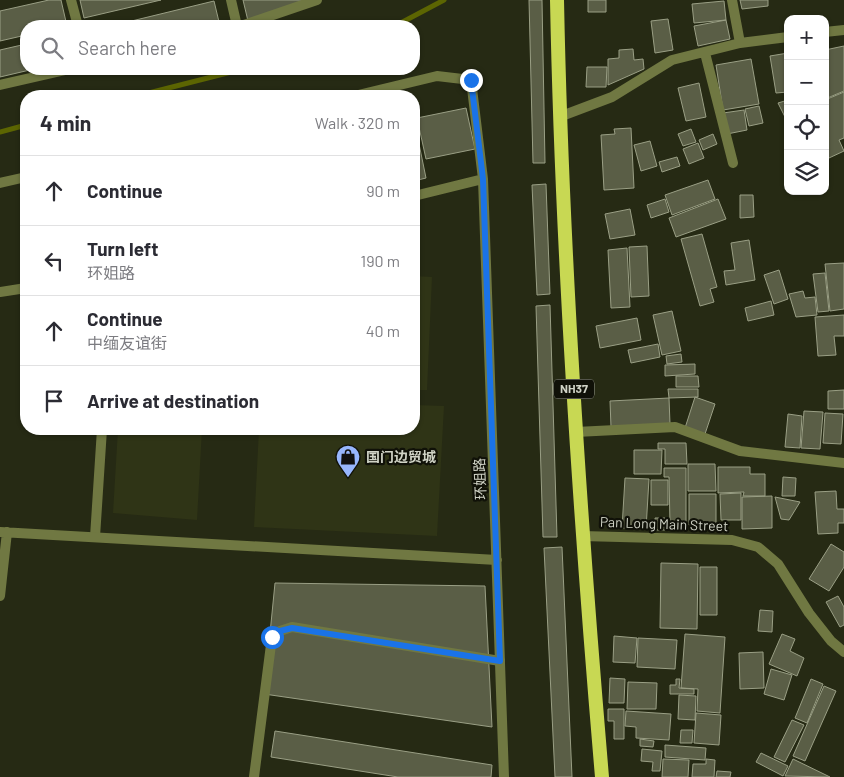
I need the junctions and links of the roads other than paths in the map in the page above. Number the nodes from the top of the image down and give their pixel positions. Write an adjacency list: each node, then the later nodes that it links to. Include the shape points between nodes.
1 (71, 0): 6 (street)
2 (231, 0): 7 (street)
3 (317, 0): 8 (street)
4 (557, 0): 17 (highway, NH37)
5 (732, 0): 12 (street)
6 (76, 20)
7 (237, 20)
8 (257, 20)
9 (844, 30): 10 (street)
10 (829, 32)
11 (784, 38): 12 (street)
12 (740, 43): 13 (street)
13 (705, 53): 17 (street, via 672,60 612,97); 18 (street)
14 (44, 75): 15 (street)
15 (0, 85)
16 (379, 90): 20 (street, 环姐路, via 437,76 471,80)
17 (559, 117): 25 (highway, NH37)
18 (733, 163)
19 (20, 178): 21 (street)
20 (483, 179): 22 (street); 31 (street, 环姐路)
21 (0, 183)
22 (420, 195)
23 (20, 289): 24 (street)
24 (0, 292)
25 (576, 432): 27 (street, via 675,427 740,451); 29 (highway, NH37)
26 (102, 435): 30 (street)
27 (844, 462)
28 (3, 532): 30 (street); 32 (street)
29 (582, 536): 33 (street, Pan Long Main Street, via 732,540 758,547 778,564 809,613); 37 (highway, NH37)
30 (96, 537): 31 (street)
31 (497, 560): 34 (street, 环姐路)
32 (0, 596)
33 (844, 652)
34 (500, 661): 35 (street, via 292,628 280,631 272,637); 36 (street, 环姐路)
35 (254, 777)
36 (504, 777)
37 (602, 777)

